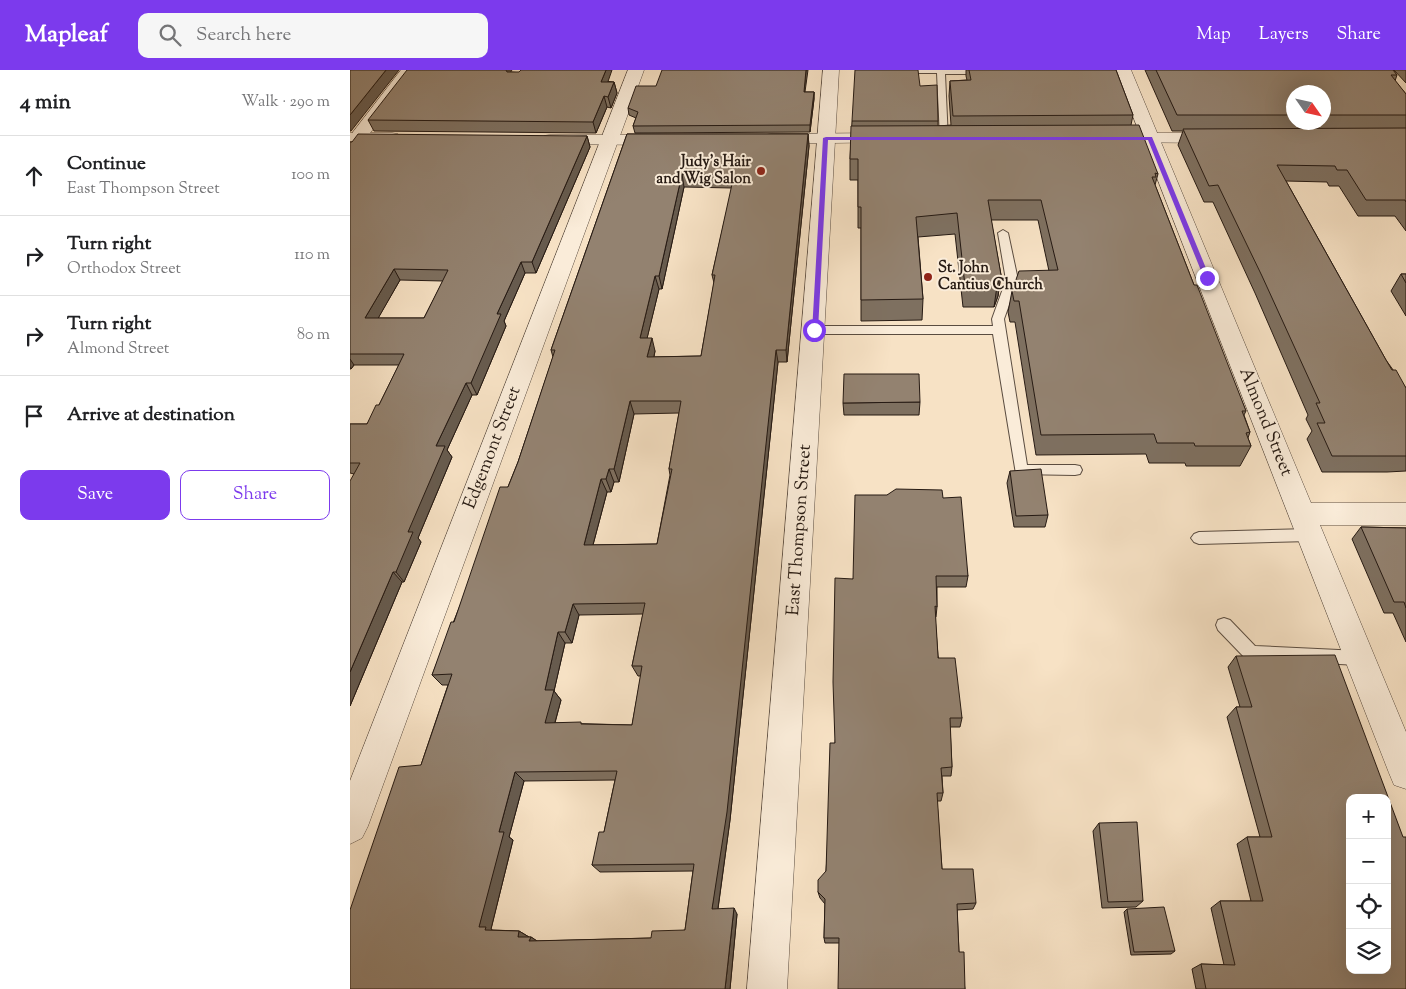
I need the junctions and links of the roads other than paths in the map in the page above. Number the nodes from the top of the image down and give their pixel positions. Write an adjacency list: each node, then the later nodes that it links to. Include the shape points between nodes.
1 (409, 70): 21 (street)
2 (636, 70): 19 (street, Edgemont Street)
3 (831, 70): 9 (street, East Thompson Street)
4 (883, 70): 7 (lane)
5 (1123, 70): 15 (street, Almond Street)
6 (973, 71): 7 (lane)
7 (941, 72): 12 (lane)
8 (406, 138): 21 (street)
9 (826, 138): 10 (street); 17 (street); 23 (street, East Thompson Street)
10 (905, 138)
11 (925, 138): 12 (street)
12 (945, 138): 13 (street)
13 (965, 138)
14 (1092, 138): 15 (street)
15 (1150, 138): 16 (street); 27 (street, Almond Street)
16 (1235, 138)
17 (757, 139)
18 (532, 140): 19 (street)
19 (610, 140): 20 (street); 32 (street, Edgemont Street)
20 (678, 140)
21 (352, 141)
22 (1003, 234): 24 (lane, via 1012,280 998,319)
23 (814, 330): 24 (lane); 33 (street, East Thompson Street)
24 (999, 330): 25 (lane, via 1021,470)
25 (1075, 470)
26 (1406, 514): 27 (street)
27 (1306, 524): 28 (lane); 30 (street, Almond Street)
28 (1200, 538)
29 (1224, 625): 30 (lane, via 1251,653)
30 (1360, 658): 31 (street, Almond Street)
31 (1406, 773)
32 (350, 826)
33 (768, 989)

